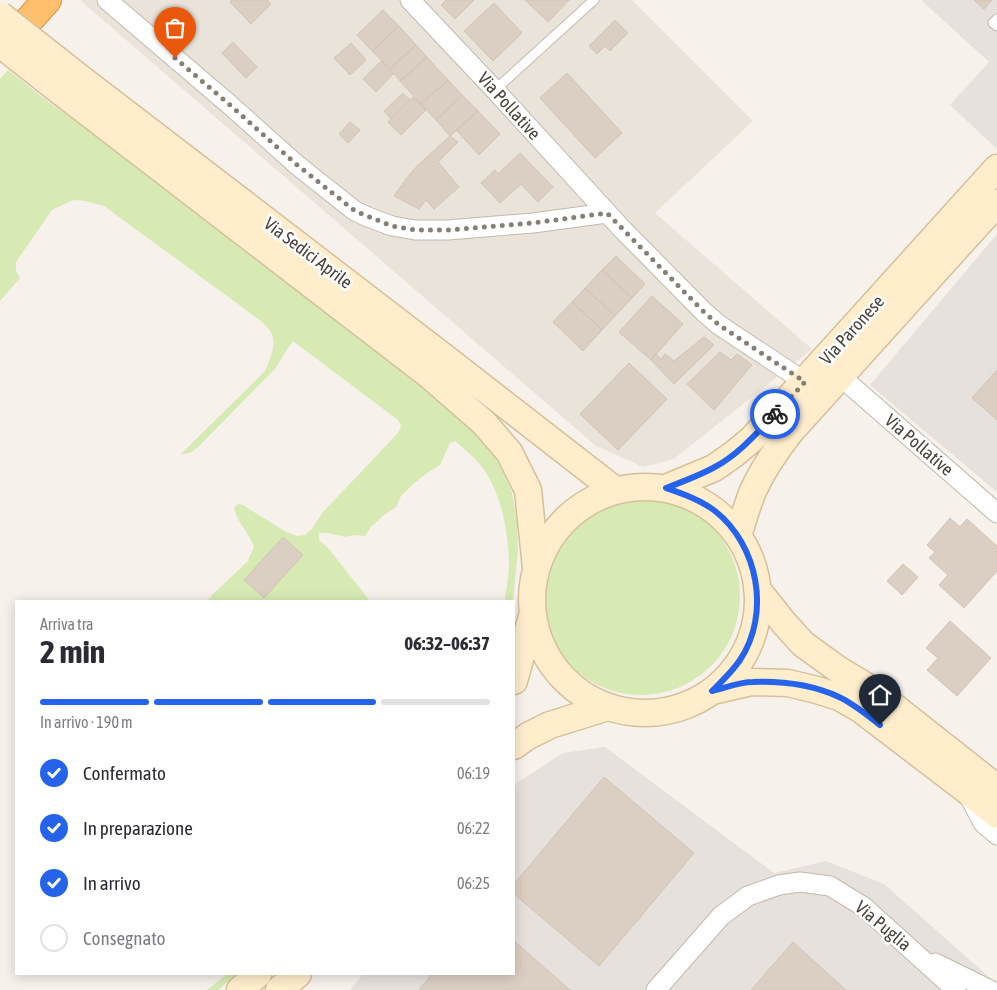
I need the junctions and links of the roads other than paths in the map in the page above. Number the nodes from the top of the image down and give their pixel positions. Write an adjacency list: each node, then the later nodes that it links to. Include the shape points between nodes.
1 (47, 0): 7 (highway)
2 (410, 0): 9 (street, Via Pollative)
3 (594, 0): 9 (lane)
4 (110, 3): 12 (street, via 296,164 355,211 368,217 415,230 448,230)
5 (0, 15): 8 (main road, Via Sedici Aprile, bridge)
6 (0, 44): 8 (main road, Via Sedici Aprile, bridge)
7 (0, 52)
8 (68, 83): 16 (main road, Via Sedici Aprile, via 432,348); 19 (main road, Via Sedici Aprile, via 484,423 508,452 528,490)
9 (495, 90): 12 (street, Via Pollative)
10 (997, 168): 14 (main road, Via Paronese)
11 (997, 203): 13 (main road, Via Paronese)
12 (607, 213): 14 (street, Via Pollative, via 719,325)
13 (840, 376): 17 (street, Via Pollative); 18 (main road, Via Paronese, via 791,431 765,467)
14 (805, 382): 15 (main road, Via Paronese, via 734,454 714,468)
15 (666, 488): 16 (main road, Via Sedici Aprile, via 648,486); 18 (main road, Via Sedici Aprile, via 685,494 715,511)
16 (615, 490): 19 (main road, Via Sedici Aprile, via 582,505 564,520 547,543)
17 (997, 514)
18 (738, 536): 20 (main road, Via Sedici Aprile, via 749,555)
19 (536, 568): 21 (main road, Via Sedici Aprile)
20 (757, 589): 23 (main road, Via Sedici Aprile, via 757,614 752,635 741,659); 26 (main road, Via Sedici Aprile, via 803,644 874,691)
21 (533, 615): 22 (main road); 24 (main road, Via Sedici Aprile, via 541,645 550,662 574,689)
22 (515, 678)
23 (712, 691): 24 (main road, Via Sedici Aprile, via 681,707 661,712); 27 (main road, Via Sedici Aprile, via 751,682 788,683 838,697 860,709)
24 (608, 707): 25 (main road, via 550,725)
25 (515, 745)
26 (997, 788)
27 (965, 789): 28 (main road, Via Sedici Aprile); 29 (street, via 983,823)
28 (997, 815)
29 (997, 835)
30 (914, 953): 35 (street, Via Puglia, via 864,907 830,886 800,882 779,885 748,896 721,916); 36 (street, Via Puglia); 37 (street)
31 (257, 975): 33 (main road)
32 (297, 975): 34 (main road)
33 (240, 990)
34 (279, 990)
35 (656, 990)
36 (956, 990)
37 (990, 990)

